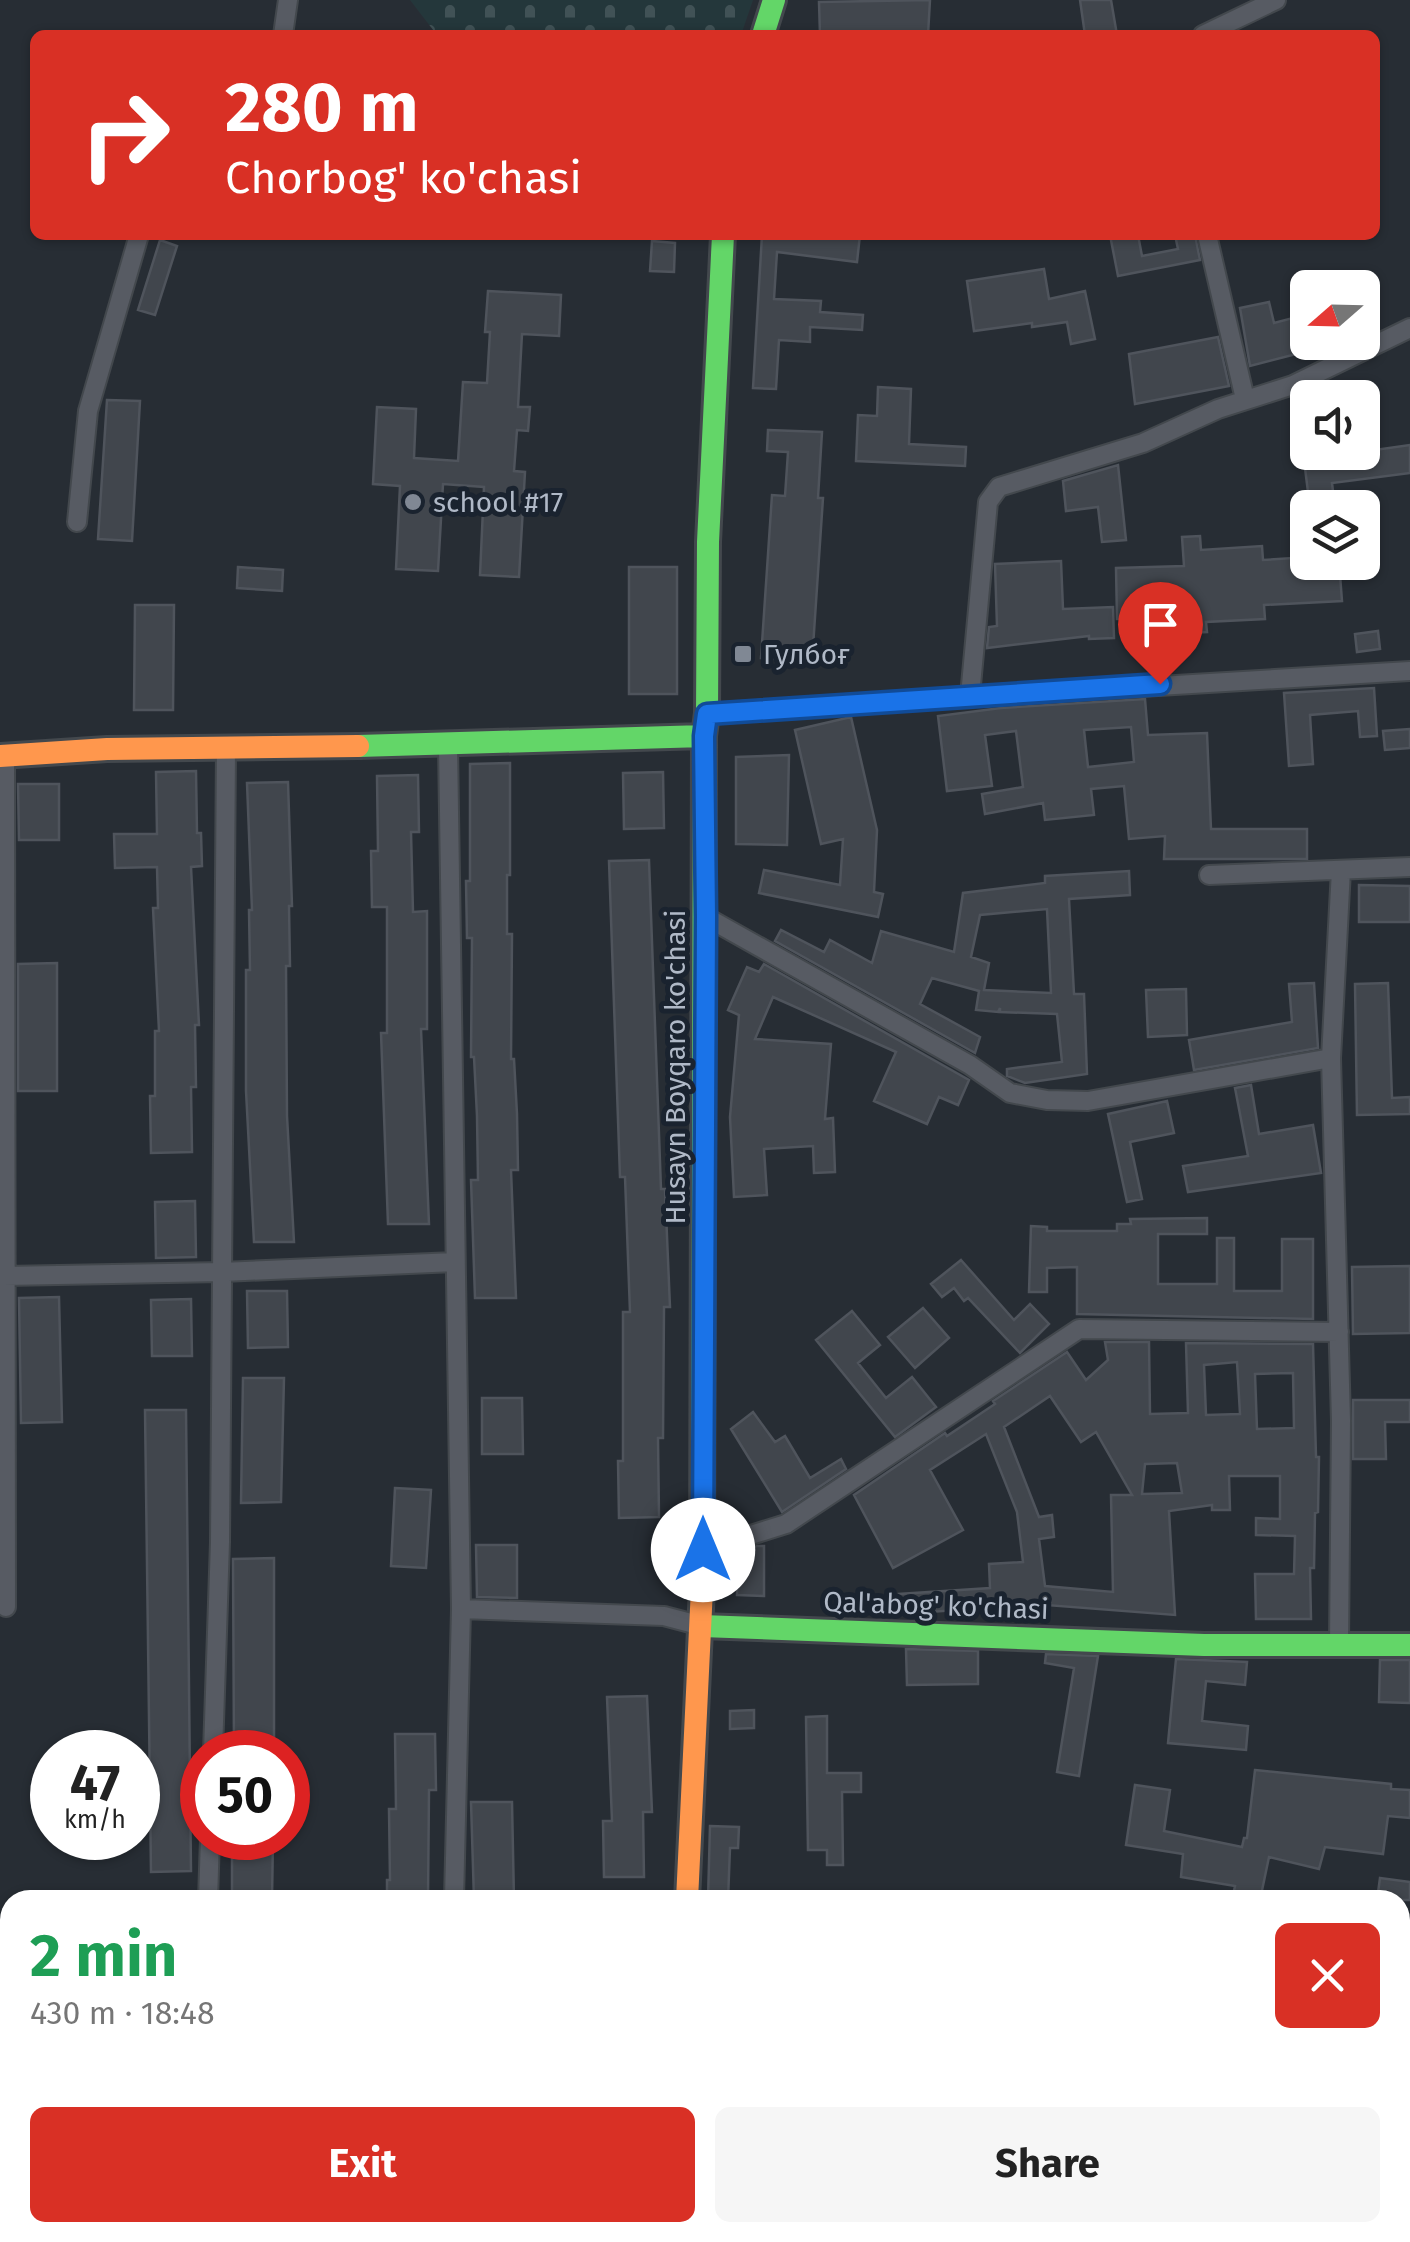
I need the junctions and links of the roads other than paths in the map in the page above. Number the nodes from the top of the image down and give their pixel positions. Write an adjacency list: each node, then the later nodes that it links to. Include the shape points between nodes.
1 (288, 0): 4 (street)
2 (774, 0): 5 (main road)
3 (1276, 0): 6 (street)
4 (283, 30)
5 (765, 30)
6 (1213, 30)
7 (139, 240): 12 (street, via 88,412)
8 (723, 240): 15 (main road, Husayn Boyqaro ko'chasi)
9 (1208, 240): 11 (street)
10 (1410, 328): 11 (street, via 1293,385)
11 (1245, 400): 14 (street, via 1143,443 999,487 988,502)
12 (78, 522)
13 (1410, 671): 14 (street)
14 (970, 696): 15 (street)
15 (705, 725): 16 (main road); 22 (main road, Husayn Boyqaro ko'chasi)
16 (448, 744): 17 (main road); 24 (street)
17 (226, 747): 18 (main road); 25 (street)
18 (3, 756): 26 (street)
19 (1410, 867): 20 (street)
20 (1341, 870): 21 (street); 23 (street)
21 (1209, 876)
22 (706, 916): 23 (street, via 1010,1093 1088,1100); 28 (main road, Husayn Boyqaro ko'chasi)
23 (1331, 1058): 27 (street)
24 (455, 1262): 25 (street); 30 (street)
25 (222, 1272): 26 (street); 34 (street)
26 (4, 1276): 29 (street)
27 (1339, 1332): 28 (street, via 1078,1329 786,1524); 32 (street)
28 (703, 1550): 31 (main road, Husayn Boyqaro ko'chasi)
29 (6, 1607)
30 (462, 1609): 31 (street, Qal'abog' ko'chasi, via 664,1616); 37 (street)
31 (702, 1626): 32 (main road, Qal'abog' ko'chasi); 38 (main road, Husayn Boyqaro ko'chasi)
32 (1339, 1646): 33 (main road, Qal'abog' ko'chasi)
33 (1410, 1646)
34 (214, 1730)
35 (209, 1860): 36 (street)
36 (208, 1890)
37 (454, 1890)
38 (688, 1890)

